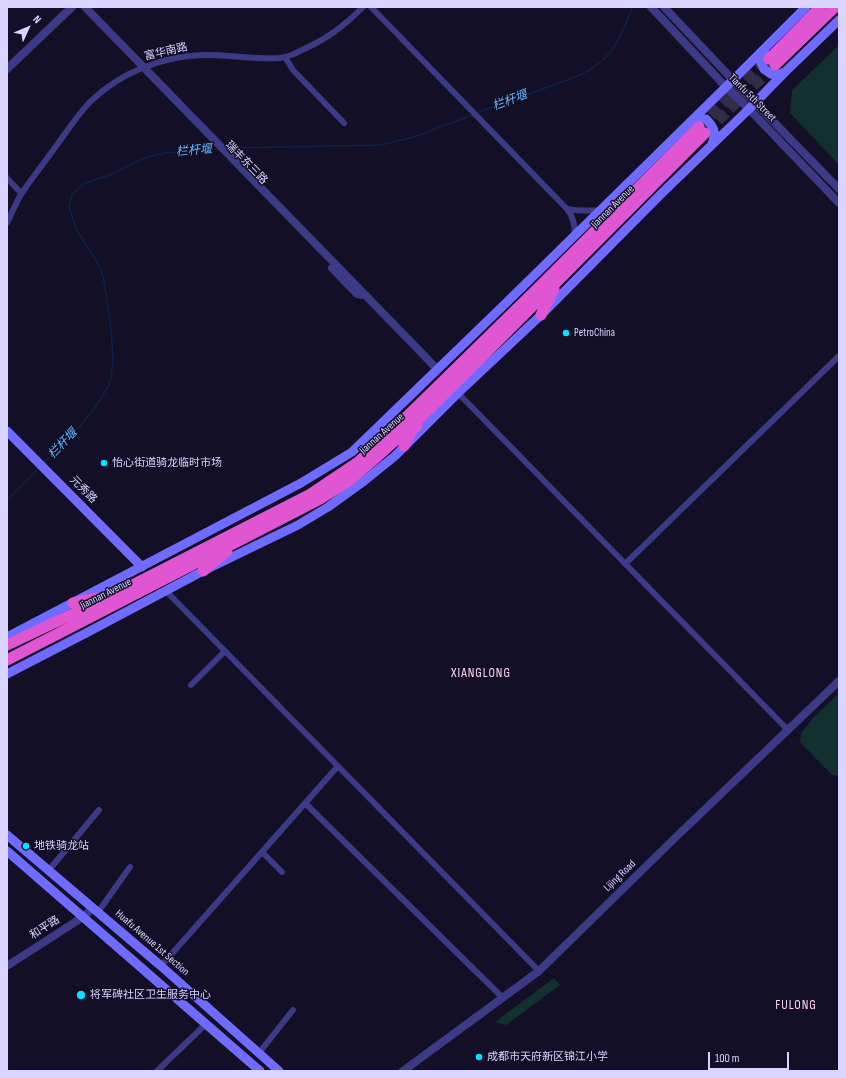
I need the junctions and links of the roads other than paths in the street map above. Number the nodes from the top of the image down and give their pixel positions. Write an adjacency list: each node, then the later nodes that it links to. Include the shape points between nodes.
1 (72, 7): 15 (street)
2 (78, 7): 14 (street, 瑞丰东三路)
3 (85, 7): 14 (street, 瑞丰东三路)
4 (363, 7): 13 (street, 富华南路, via 336,32)
5 (371, 7): 28 (street)
6 (651, 7): 18 (street, Tianfu 5th Street)
7 (664, 7): 17 (street, Tianfu 5th Street)
8 (806, 7): 12 (main road)
9 (820, 7): 10 (highway, via 772,62)
10 (835, 7)
11 (839, 20): 16 (main road)
12 (766, 47): 16 (main road, via 761,63 764,69 776,75); 17 (main road)
13 (285, 57): 14 (street, 富华南路, via 204,55 164,60); 21 (street)
14 (141, 68): 26 (street, 富华南路, via 103,90 90,102); 35 (street, 瑞丰东三路)
15 (7, 69)
16 (785, 72): 19 (main road)
17 (733, 80): 18 (main road); 19 (street, Tianfu 5th Street)
18 (726, 87): 20 (street, Tianfu 5th Street); 22 (main road)
19 (756, 102): 20 (main road); 25 (street, Tianfu 5th Street)
20 (749, 109): 23 (main road); 27 (street, Tianfu 5th Street)
21 (344, 123)
22 (698, 127): 23 (main road, via 700,119 706,119 713,126 715,135); 29 (main road); 32 (highway, Jiannan Avenue); 47 (highway, Jiannan Avenue, via 538,288 358,462 309,495)
23 (712, 146): 33 (main road, via 660,194)
24 (7, 178): 26 (street)
25 (839, 189)
26 (22, 193): 30 (street, 富华南路)
27 (839, 203)
28 (567, 209): 29 (street); 31 (street, via 571,213)
29 (601, 210): 31 (main road)
30 (7, 222)
31 (575, 235): 35 (main road)
32 (559, 280): 33 (highway); 36 (highway, Jiannan Avenue)
33 (541, 315): 37 (main road)
34 (839, 356): 43 (street)
35 (437, 370): 44 (main road, via 352,452 301,483)
36 (457, 381): 40 (highway, via 413,430); 42 (highway, Jiannan Avenue, via 417,421 350,480 320,499)
37 (458, 393): 40 (main road); 43 (street)
38 (7, 431): 41 (main road, 元秀路)
39 (7, 439): 41 (main road, 元秀路)
40 (404, 446): 45 (main road, via 364,481 328,507 298,525)
41 (35, 463): 44 (main road, 元秀路)
42 (241, 538): 45 (highway); 52 (highway, Jiannan Avenue)
43 (625, 564): 56 (street)
44 (139, 568): 48 (main road)
45 (203, 571): 46 (main road)
46 (166, 591): 51 (street); 53 (main road)
47 (115, 594): 48 (highway); 50 (highway, Jiannan Avenue)
48 (73, 603): 49 (main road)
49 (7, 637)
50 (7, 645)
51 (225, 651): 55 (street); 57 (street)
52 (7, 660)
53 (7, 674)
54 (839, 681): 56 (street, Lijing Road)
55 (191, 685)
56 (788, 730): 70 (street, Lijing Road)
57 (338, 766): 58 (street); 70 (street)
58 (305, 803): 62 (street); 71 (street)
59 (99, 810): 64 (street)
60 (7, 835): 64 (main road, Huafu Avenue 1st Section)
61 (7, 851): 67 (main road)
62 (262, 852): 65 (street); 69 (street)
63 (130, 867): 66 (street)
64 (48, 870): 66 (main road, Huafu Avenue 1st Section)
65 (282, 872)
66 (96, 910): 67 (street, 和平路); 69 (main road, Huafu Avenue 1st Section)
67 (83, 917): 68 (street, 和平路); 73 (main road)
68 (7, 966)
69 (161, 966): 74 (main road, Huafu Avenue 1st Section)
70 (539, 971): 71 (street, Lijing Road)
71 (503, 998): 78 (street, Lijing Road)
72 (293, 1010): 74 (street)
73 (206, 1024): 75 (street); 76 (main road)
74 (259, 1053): 77 (main road, Huafu Avenue 1st Section)
75 (158, 1071)
76 (260, 1071)
77 (279, 1071)
78 (403, 1071)

